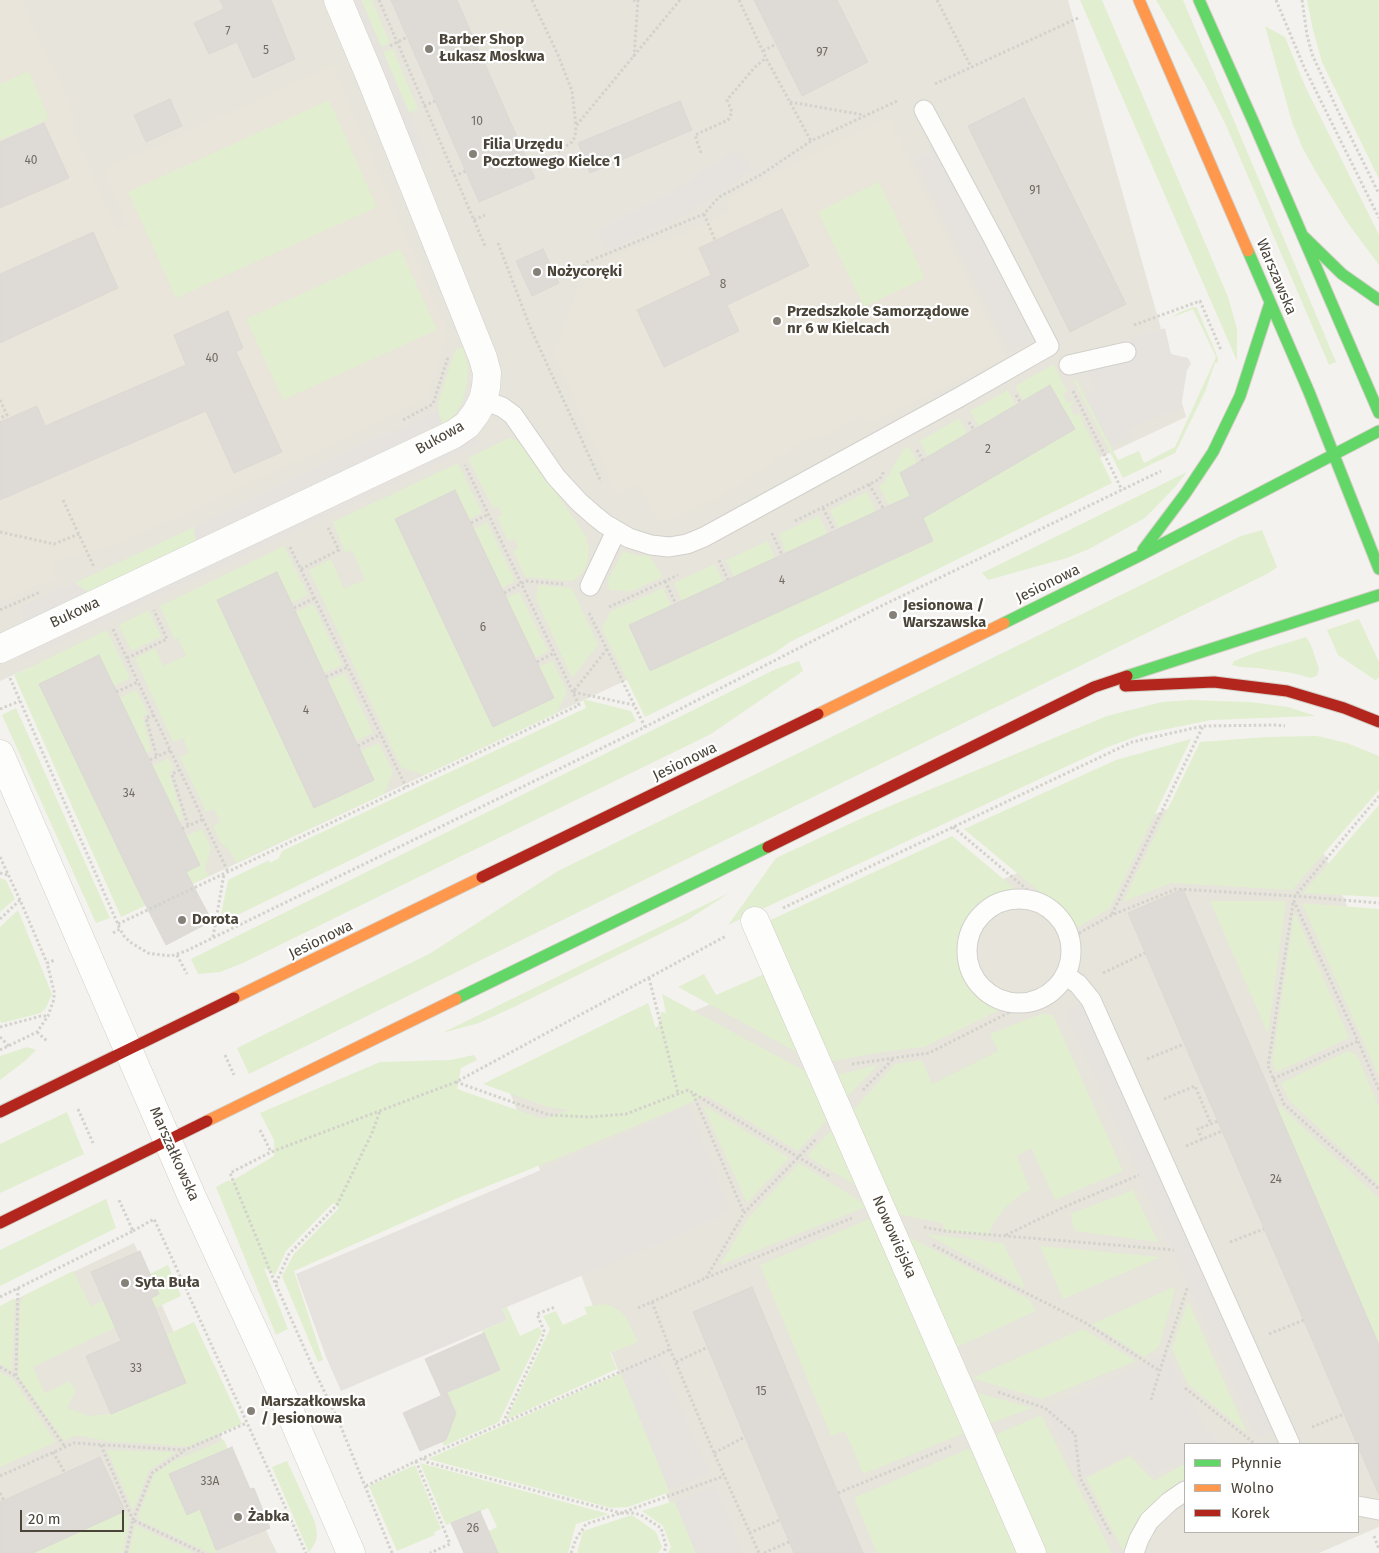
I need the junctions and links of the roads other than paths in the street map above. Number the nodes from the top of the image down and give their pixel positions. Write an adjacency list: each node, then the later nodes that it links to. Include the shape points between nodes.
1 (338, 0): 10 (street, Bukowa, via 478,344 487,374)
2 (1139, 0): 7 (main road, Warszawska)
3 (1199, 0): 5 (main road)
4 (924, 110): 14 (lane, via 1049,346 693,542 675,547 660,546)
5 (1302, 235): 6 (main road, via 1342,274); 11 (main road)
6 (1379, 300)
7 (1270, 302): 13 (main road, Warszawska); 15 (main road, via 1240,396 1213,452)
8 (1126, 352): 9 (lane)
9 (1069, 365)
10 (483, 400): 14 (lane, via 513,415 565,488); 19 (street, Bukowa, via 467,425 454,434)
11 (1379, 413)
12 (1379, 431): 13 (main road, Jesionowa)
13 (1334, 455): 15 (main road, Jesionowa); 16 (main road, Warszawska)
14 (616, 531): 17 (lane)
15 (1139, 556): 25 (main road, Jesionowa)
16 (1379, 569)
17 (590, 586)
18 (1379, 594): 20 (main road)
19 (4, 662)
20 (1094, 687): 21 (main road, via 1214,682 1258,687 1287,691); 27 (main road)
21 (1379, 722)
22 (0, 754): 25 (street, Marszałkowska)
23 (755, 921): 34 (street, Nowowiejska)
24 (1066, 975): 24 (lane, via 1071,959 1070,938 1050,909 1035,901 1001,902 986,910 975,923 968,938 967,955 971,971 980,985 1012,1007 1042,998); 29 (lane, via 1088,995)
25 (128, 1050): 26 (main road, Jesionowa); 27 (street, Marszałkowska)
26 (0, 1112)
27 (168, 1141): 28 (main road); 33 (street, Marszałkowska)
28 (0, 1223)
29 (1290, 1443)
30 (1184, 1492): 35 (lane, via 1149,1521)
31 (1359, 1506): 32 (lane)
32 (1379, 1510)
33 (351, 1553)
34 (1032, 1553)
35 (1134, 1553)

